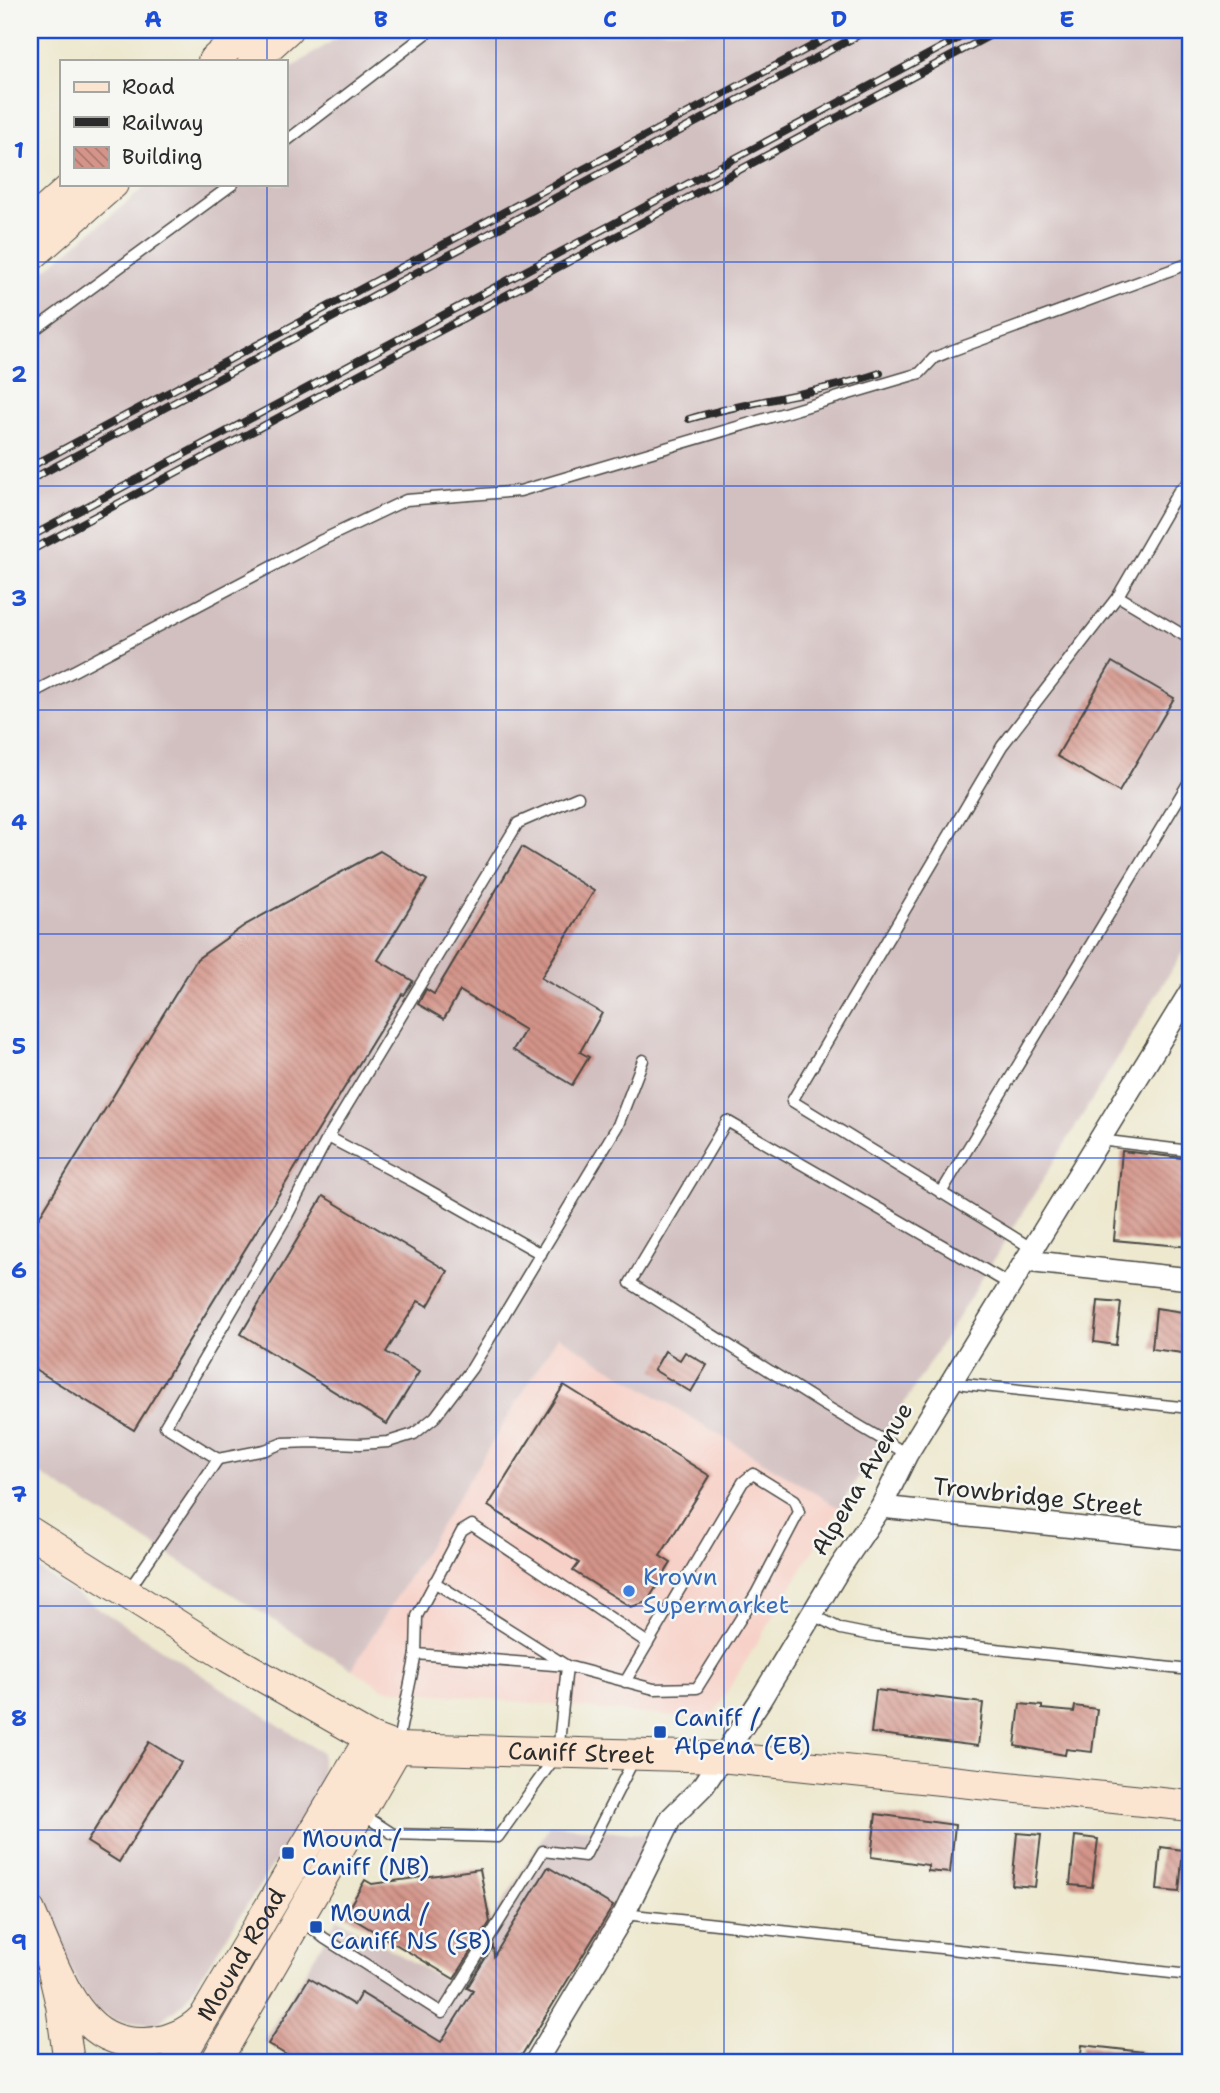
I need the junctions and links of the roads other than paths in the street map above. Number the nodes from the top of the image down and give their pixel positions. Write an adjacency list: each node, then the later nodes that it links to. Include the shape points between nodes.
1 (248, 30): 4 (street)
2 (287, 30): 5 (street)
3 (431, 30): 6 (lane)
4 (214, 60)
5 (254, 60)
6 (287, 140)
7 (73, 186): 10 (street)
8 (111, 186): 11 (street)
9 (230, 186): 13 (lane)
10 (30, 224)
11 (30, 257)
12 (1190, 262): 17 (lane, via 951,351 934,358 920,373 520,491 406,500)
13 (30, 333)
14 (1190, 481): 15 (lane, via 1178,492)
15 (1118, 596): 16 (lane); 26 (lane, via 1002,746 792,1101)
16 (1190, 639)
17 (30, 694)
18 (1190, 780): 26 (lane)
19 (578, 797): 23 (lane, via 518,823)
20 (1190, 992): 21 (street, Alpena Avenue)
21 (1182, 1020): 24 (street, Alpena Avenue)
22 (643, 1060): 27 (lane, via 618,1125)
23 (328, 1137): 27 (lane); 34 (lane, via 165,1426)
24 (1099, 1140): 25 (lane); 28 (street, Alpena Avenue)
25 (1190, 1151)
26 (941, 1193): 28 (lane)
27 (541, 1254): 34 (lane, via 472,1368 435,1417 414,1434 360,1444 283,1443)
28 (1030, 1255): 29 (street); 30 (street, Alpena Avenue)
29 (1190, 1279)
30 (1011, 1285): 31 (street, Alpena Avenue); 33 (lane, via 727,1121 700,1164 630,1283)
31 (954, 1378): 32 (lane, via 964,1384); 33 (street, Alpena Avenue)
32 (1190, 1408)
33 (907, 1454): 35 (street, Alpena Avenue)
34 (218, 1459): 39 (lane)
35 (881, 1507): 37 (street, Trowbridge Street); 40 (street, Alpena Avenue)
36 (30, 1532): 39 (street, Caniff Street)
37 (1190, 1539)
38 (434, 1583): 41 (lane, via 462,1531 472,1525); 42 (lane, via 417,1616); 43 (lane)
39 (127, 1593): 46 (street, Caniff Street)
40 (813, 1615): 44 (lane, via 841,1629 876,1636); 50 (street, Alpena Avenue)
41 (648, 1643): 45 (lane); 45 (lane, via 743,1482 753,1474 795,1500 799,1512 793,1524 697,1688 654,1689)
42 (416, 1654): 43 (lane); 47 (lane)
43 (566, 1666): 45 (lane); 48 (lane)
44 (1190, 1670)
45 (625, 1682)
46 (370, 1738): 47 (street, Caniff Street); 58 (street, Mound Road)
47 (397, 1748): 48 (street, Caniff Street); 52 (street, Mound Road)
48 (558, 1753): 49 (street, Caniff Street); 52 (lane, via 498,1838 393,1834)
49 (636, 1755): 50 (street, Caniff Street); 55 (lane, via 584,1856 543,1851 442,2013 324,1938)
50 (720, 1757): 51 (street, Caniff Street); 54 (street, Alpena Avenue, via 704,1784 671,1818)
51 (1190, 1805)
52 (360, 1812): 55 (street, Mound Road)
53 (30, 1911): 56 (street)
54 (624, 1914): 57 (lane); 62 (street, Alpena Avenue)
55 (299, 1917): 61 (street, Mound Road)
56 (50, 1958): 58 (street, via 89,2022 119,2039 145,2043 170,2039 194,2027); 59 (street)
57 (1190, 1975)
58 (209, 2012): 60 (street, Mound Road)
59 (69, 2063)
60 (177, 2063)
61 (215, 2063)
62 (535, 2063)

